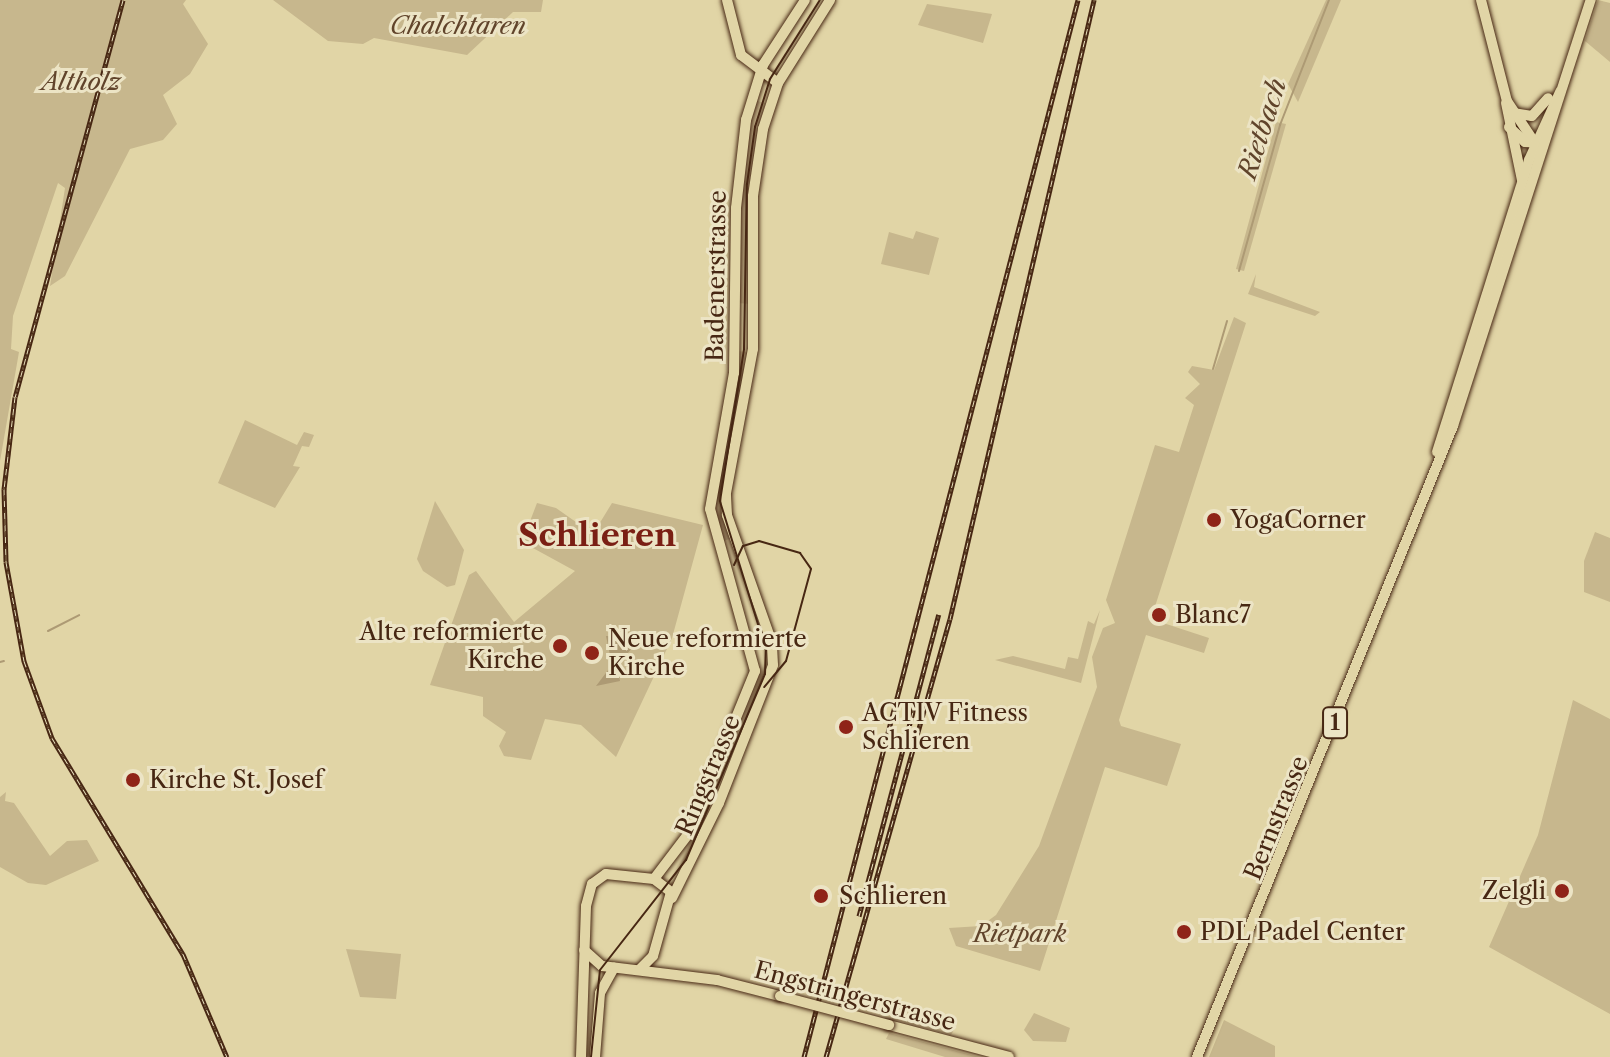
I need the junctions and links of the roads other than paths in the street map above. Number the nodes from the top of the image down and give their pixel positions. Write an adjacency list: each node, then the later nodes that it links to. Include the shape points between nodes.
1 (727, 0): 6 (main road, via 738,50)
2 (805, 0): 6 (main road, Badenerstrasse)
3 (830, 0): 7 (main road, Badenerstrasse)
4 (1481, 0): 9 (main road)
5 (1591, 0): 8 (main road)
6 (760, 73): 7 (main road); 16 (main road, Badenerstrasse, via 739,171)
7 (778, 83): 17 (main road, Badenerstrasse, via 754,176)
8 (1560, 92): 10 (main road, via 1532,116); 12 (main road, Bernstrasse); 13 (main road, Bernstrasse)
9 (1507, 101): 10 (main road); 11 (main road)
10 (1513, 113): 13 (main road)
11 (1509, 127): 13 (main road); 15 (main road)
12 (1549, 138): 13 (main road); 14 (main road, Bernstrasse)
13 (1535, 143): 14 (main road); 15 (main road, Bernstrasse / 1)
14 (1540, 164): 18 (main road, Bernstrasse / 1, via 1464,396)
15 (1522, 182): 18 (main road, Bernstrasse / 1)
16 (733, 323): 17 (main road); 20 (main road, Badenerstrasse, via 732,387 709,518)
17 (754, 330): 19 (main road, Badenerstrasse, via 726,493)
18 (1437, 456): 31 (main road, Bernstrasse / 1, via 1316,773)
19 (731, 528): 22 (main road, Ringstrasse, via 772,643 773,665 720,801)
20 (723, 564): 21 (main road, Ringstrasse, via 754,650 753,679 689,833)
21 (654, 879): 22 (main road, via 668,886); 23 (main road, via 615,872 592,884)
22 (672, 898): 24 (main road, Ringstrasse)
23 (584, 950): 25 (main road, via 597,964); 28 (main road)
24 (653, 956): 26 (main road); 27 (main road, Engstringerstrasse)
25 (614, 968): 26 (main road); 29 (main road, via 600,993)
26 (640, 969): 27 (main road, Engstringerstrasse)
27 (691, 976): 30 (main road, Engstringerstrasse, bridge)
28 (581, 1057)
29 (595, 1057)
30 (1009, 1057)
31 (1197, 1057)

